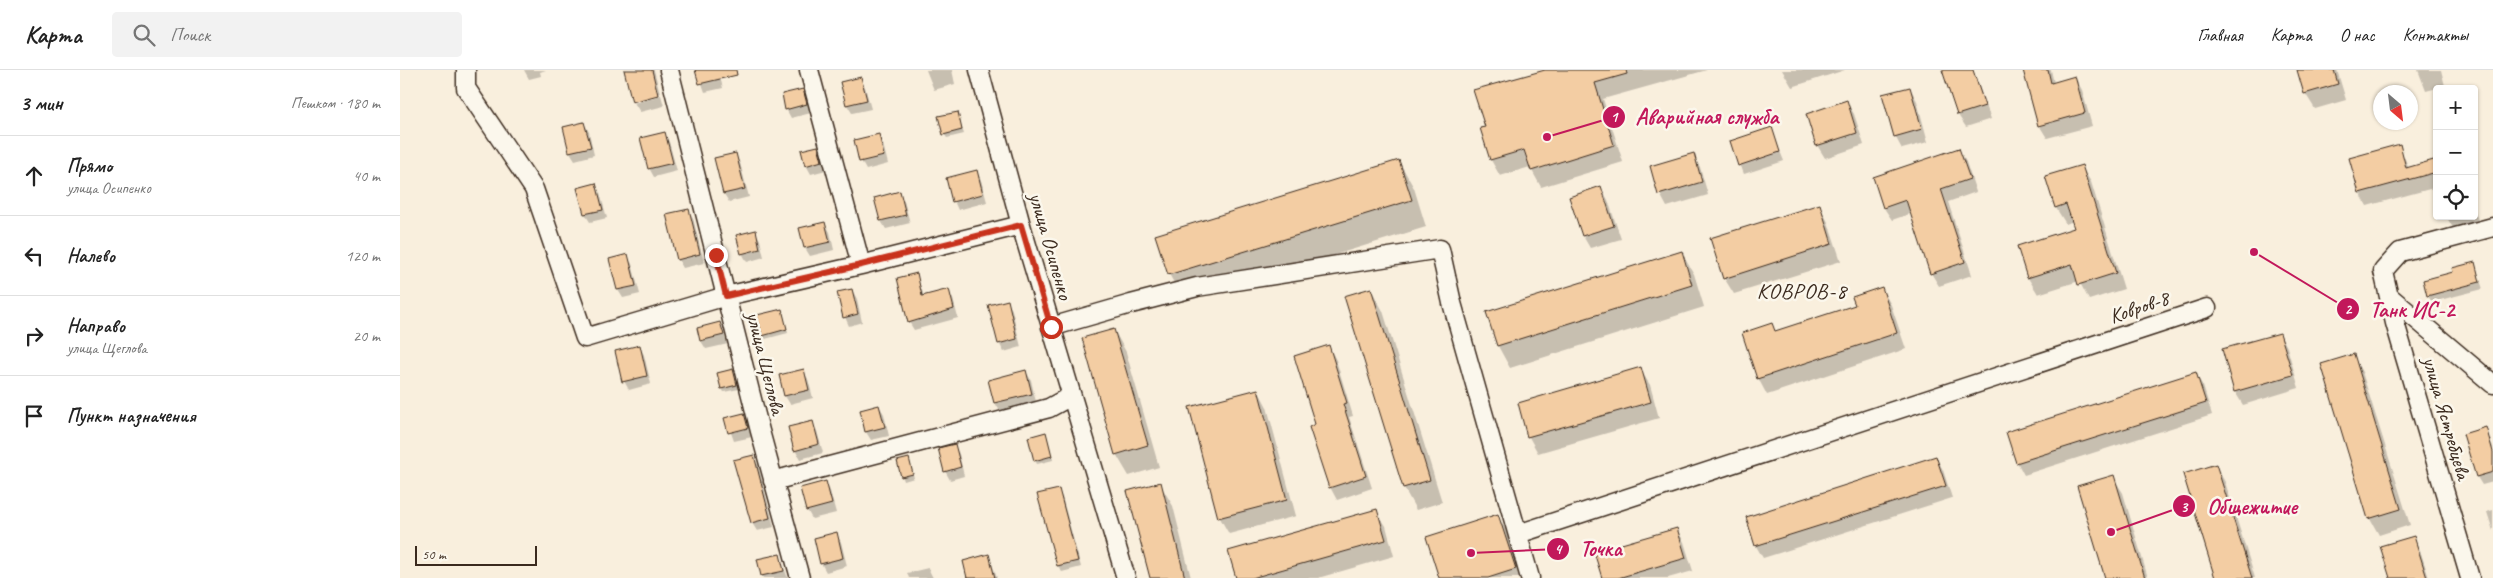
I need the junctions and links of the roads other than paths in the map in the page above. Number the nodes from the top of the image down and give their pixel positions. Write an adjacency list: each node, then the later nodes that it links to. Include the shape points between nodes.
1 (466, 70): 8 (street, via 466,88 534,189 585,338)
2 (669, 70): 8 (street, улица Щеглова)
3 (809, 70): 7 (street)
4 (979, 70): 5 (street, улица Осипенко)
5 (1021, 225): 7 (street); 11 (street, улица Осипенко)
6 (2493, 228): 9 (street, улица Ястребцева, via 2400,252 2383,271)
7 (861, 265): 8 (street)
8 (726, 296): 14 (street, улица Щеглова)
9 (2390, 297): 12 (street); 19 (street, улица Ястребцева)
10 (2208, 308): 15 (street, Ковров-8)
11 (1051, 327): 13 (street, улица Осипенко); 15 (street, via 1197,287 1440,249 1452,303)
12 (2493, 384)
13 (1071, 396): 14 (street, via 1049,408); 17 (street, улица Осипенко)
14 (773, 481): 16 (street, улица Щеглова)
15 (1518, 534): 18 (street)
16 (800, 578)
17 (1126, 578)
18 (1530, 578)
19 (2470, 578)

